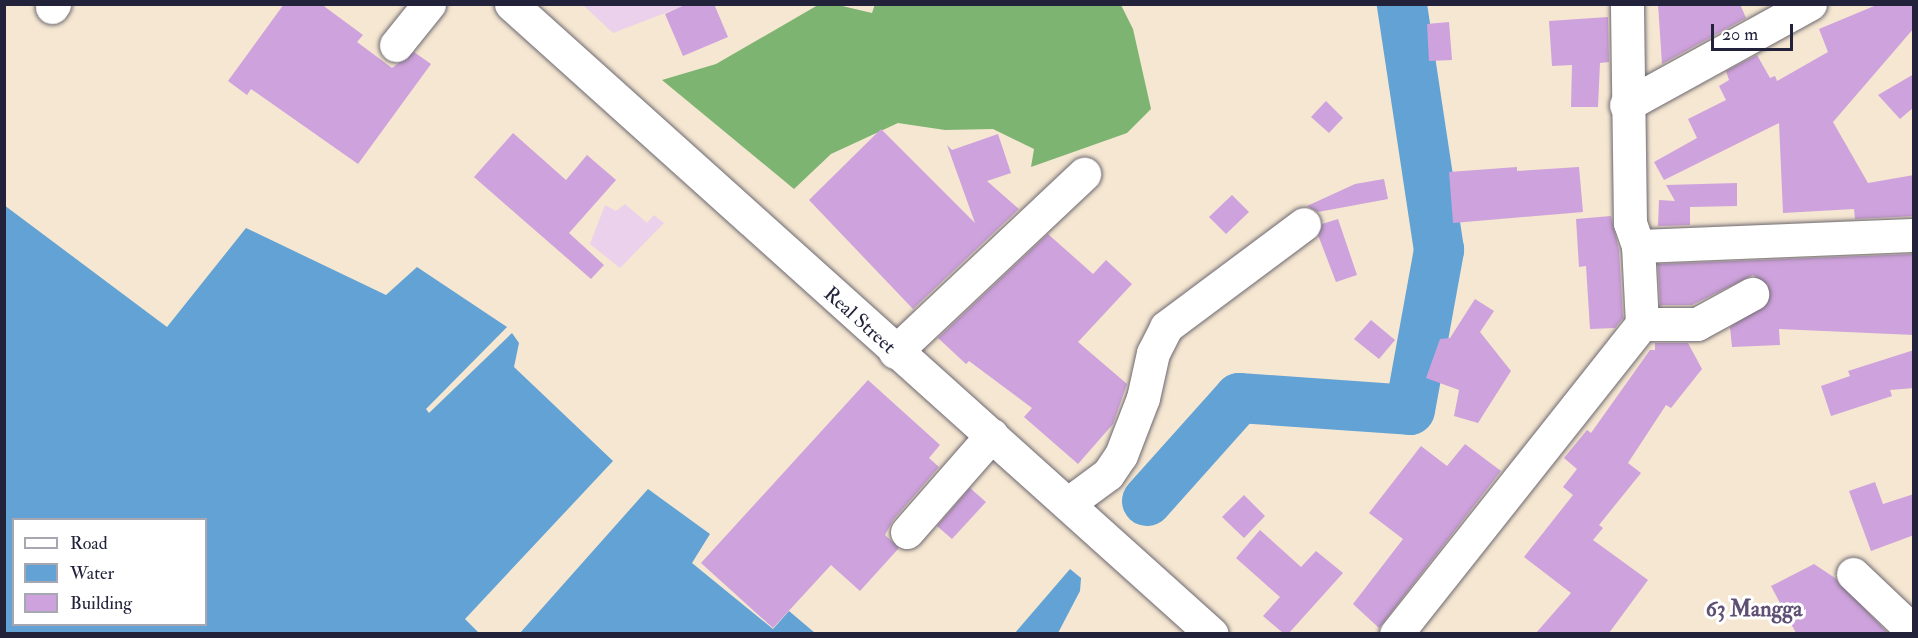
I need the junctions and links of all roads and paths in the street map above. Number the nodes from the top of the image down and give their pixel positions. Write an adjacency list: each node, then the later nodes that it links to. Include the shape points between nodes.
1 (429, 4): 5 (street)
2 (511, 4): 13 (street, Real Street)
3 (1627, 4): 6 (street)
4 (1810, 4): 6 (street)
5 (396, 45)
6 (1626, 105): 10 (street, via 1630,224)
7 (1084, 174): 13 (street)
8 (1304, 224): 15 (street, via 1167,327 1152,353 1143,398 1121,455 1108,474)
9 (1914, 235): 10 (street)
10 (1638, 246): 12 (street)
11 (1752, 294): 12 (street, via 1697,324)
12 (1641, 324): 20 (street)
13 (894, 352): 14 (street, Real Street)
14 (992, 435): 15 (street, Real Street); 16 (street)
15 (1070, 502): 19 (street, Real Street)
16 (907, 531)
17 (1853, 574): 18 (street)
18 (1914, 632)
19 (1212, 633)
20 (1396, 633)

